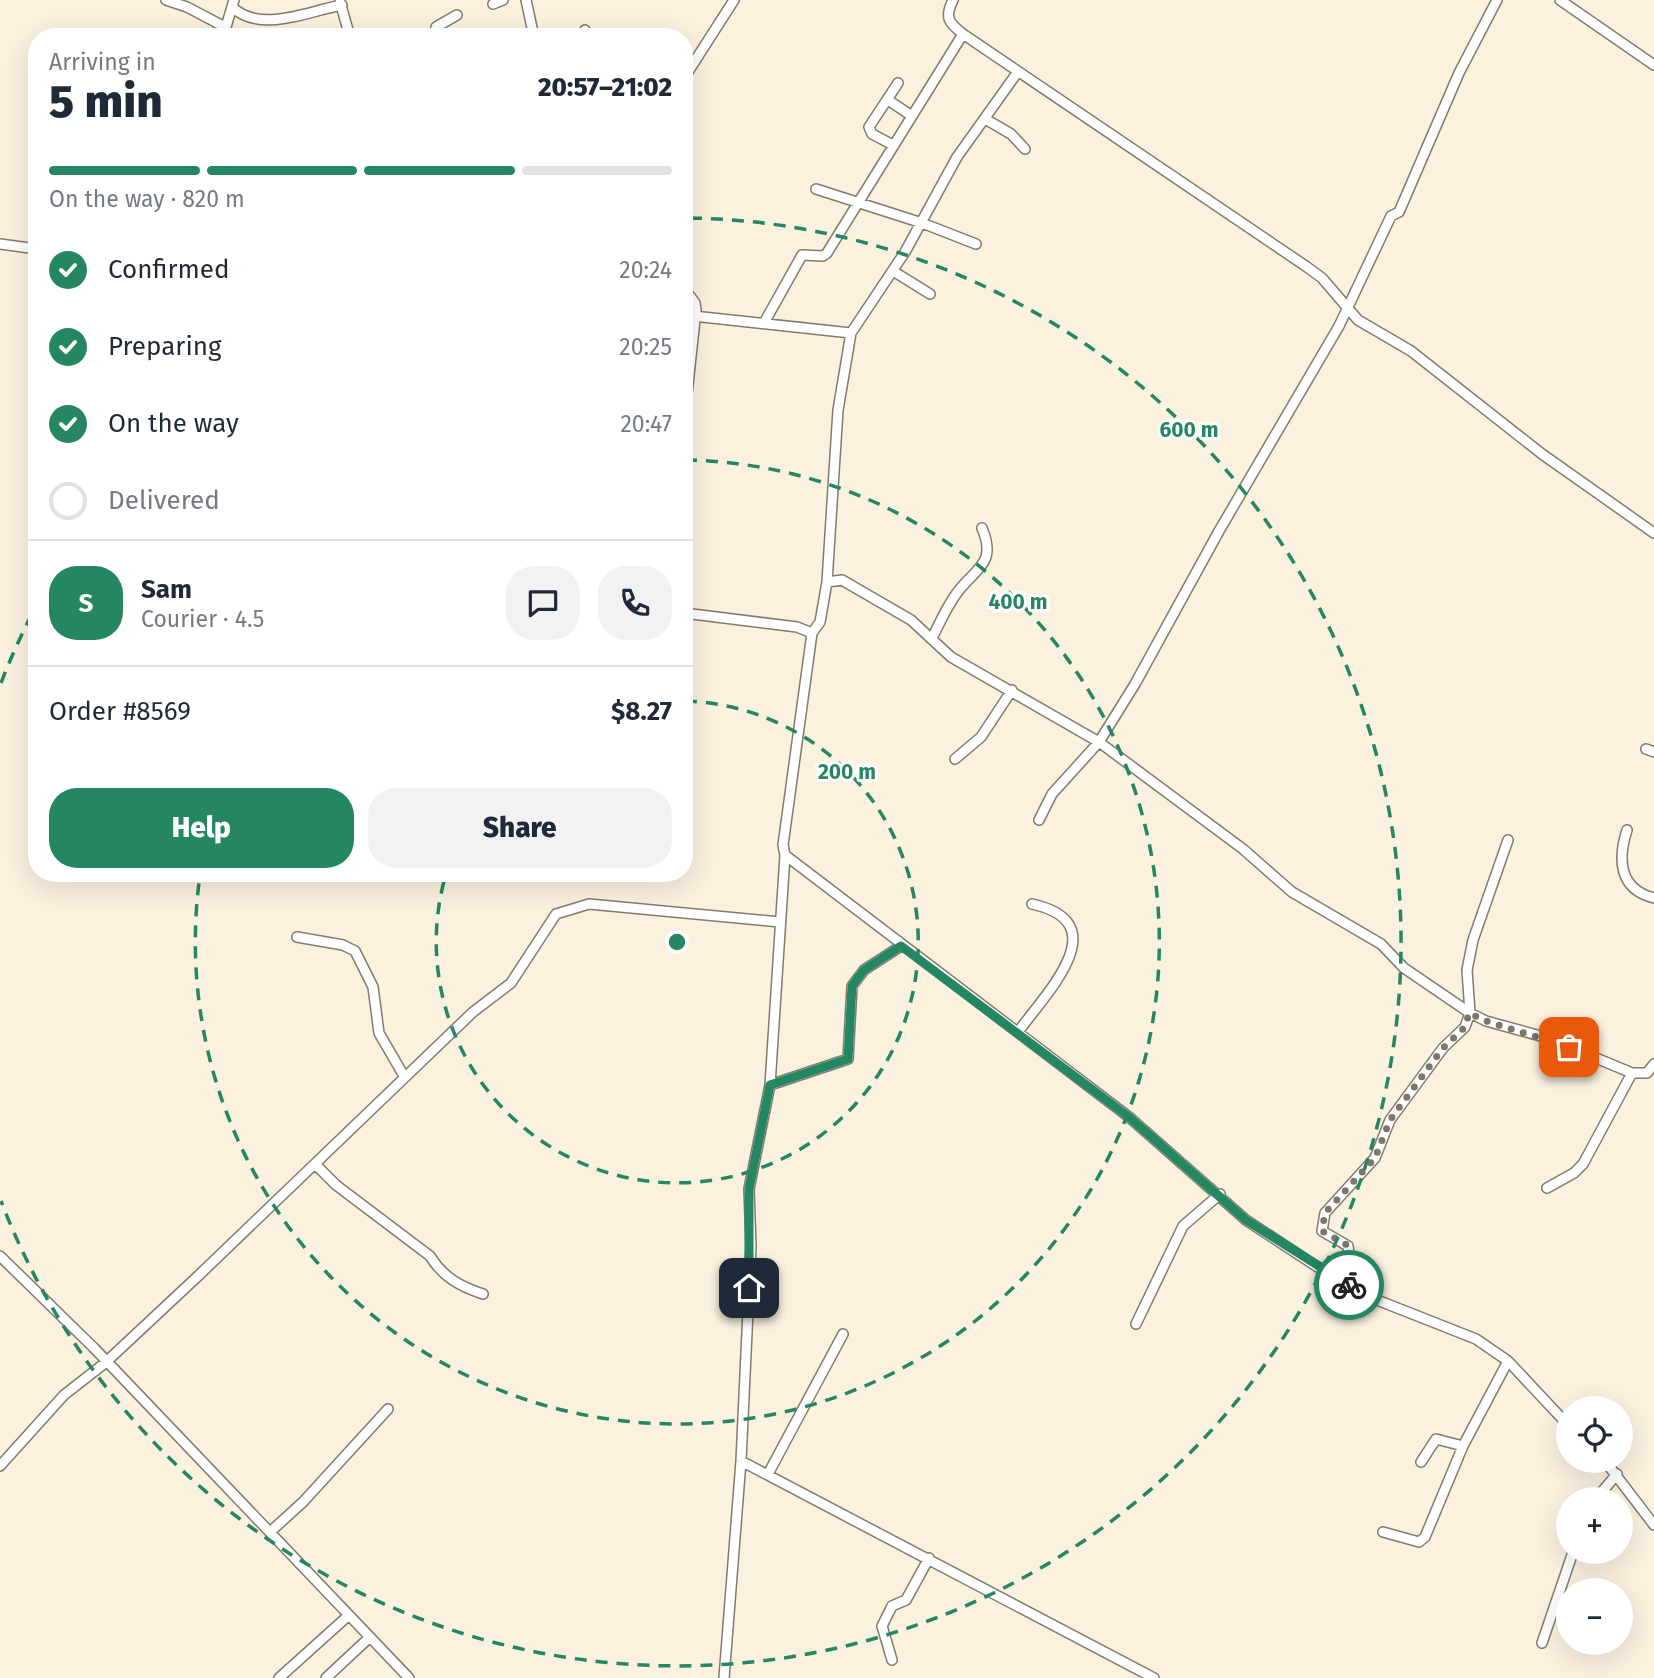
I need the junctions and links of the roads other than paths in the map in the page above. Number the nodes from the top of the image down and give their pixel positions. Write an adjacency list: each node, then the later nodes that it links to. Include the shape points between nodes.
1 (166, 0): 12 (street, via 187,7)
2 (503, 0): 10 (street)
3 (526, 0): 16 (street)
4 (734, 0): 18 (street)
5 (953, 0): 17 (street, via 949,23)
6 (1497, 0): 35 (street, via 1399,212 1391,216)
7 (1560, 0): 19 (street)
8 (341, 3): 9 (street, via 277,20 245,15); 14 (street)
9 (233, 4): 13 (street)
10 (493, 4)
11 (457, 15): 15 (street)
12 (218, 28)
13 (225, 28)
14 (348, 28)
15 (436, 28)
16 (532, 28)
17 (963, 34): 20 (street); 23 (street)
18 (693, 64)
19 (1654, 65)
20 (1017, 73): 24 (street); 35 (street, via 1307,267)
21 (898, 83): 22 (street)
22 (887, 100): 23 (street); 25 (street, via 869,131)
23 (912, 116): 25 (street)
24 (987, 120): 26 (street); 29 (street, via 957,157)
25 (893, 145): 28 (street)
26 (1025, 149)
27 (816, 189): 28 (street)
28 (857, 204): 29 (street); 37 (street, via 827,253 806,254 798,261)
29 (922, 223): 31 (street); 33 (street)
30 (0, 244): 32 (street)
31 (976, 244)
32 (28, 248)
33 (893, 271): 34 (street); 38 (street)
34 (930, 295)
35 (1347, 307): 40 (street, via 1358,320 1411,351 1542,454); 46 (street)
36 (693, 315): 37 (street)
37 (764, 323): 38 (street)
38 (851, 333): 41 (street, via 838,410)
39 (982, 528): 44 (street, via 989,547 986,558 959,590)
40 (1654, 533)
41 (827, 582): 43 (street, via 820,622); 44 (street, via 842,580 911,620)
42 (693, 614): 43 (street, via 797,627)
43 (812, 633): 51 (street)
44 (932, 638): 45 (street, via 951,657)
45 (1012, 690): 46 (street); 47 (street, via 981,737)
46 (1099, 742): 48 (street, via 1052,794); 57 (street, via 1243,849 1292,892 1381,944 1404,968)
47 (956, 759)
48 (1039, 820)
49 (1627, 830): 52 (street, via 1619,855 1622,871 1643,895)
50 (1508, 839): 57 (street, via 1473,940 1467,970)
51 (785, 855): 54 (street); 56 (street)
52 (1654, 898)
53 (1032, 904): 58 (street, via 1065,915 1075,943 1070,959)
54 (780, 922): 61 (street, via 589,904 570,908 551,919 500,994 473,1012); 62 (street)
55 (297, 937): 61 (street, via 355,951 373,987 379,1033)
56 (901, 946): 58 (street); 62 (street, via 864,970 852,986 848,1059)
57 (1469, 1013): 60 (street, via 1548,1038); 67 (street, via 1465,1027 1443,1048 1390,1120 1375,1158 1325,1213 1322,1231 1349,1246)
58 (1018, 1032): 65 (street)
59 (1654, 1064): 60 (street, via 1647,1073)
60 (1632, 1073): 64 (street, via 1583,1164)
61 (404, 1076): 63 (street)
62 (770, 1085): 76 (street, via 749,1189 751,1246)
63 (315, 1164): 68 (street, via 430,1256 440,1272); 72 (street)
64 (1547, 1188)
65 (1220, 1194): 67 (street, via 1246,1220); 69 (street, via 1183,1226)
66 (0, 1256): 72 (street)
67 (1354, 1287): 71 (street, via 1476,1339)
68 (483, 1294)
69 (1136, 1324)
70 (843, 1334): 79 (street)
71 (1508, 1361): 74 (street); 75 (street)
72 (105, 1363): 78 (street, via 65,1395); 83 (street)
73 (388, 1409): 83 (street)
74 (1556, 1412)
75 (1463, 1446): 77 (street, via 1436,1439); 84 (street, via 1425,1537 1419,1542)
76 (741, 1461): 79 (street); 94 (street)
77 (1421, 1462)
78 (0, 1466)
79 (768, 1474): 85 (street)
80 (1617, 1474): 81 (street); 82 (street)
81 (1606, 1487)
82 (1654, 1525)
83 (270, 1532): 87 (street)
84 (1383, 1532)
85 (929, 1558): 90 (street, via 906,1600 892,1606 882,1626); 95 (street)
86 (1569, 1564): 89 (street)
87 (349, 1615): 88 (street); 91 (street)
88 (370, 1637): 92 (street); 93 (street)
89 (1542, 1643)
90 (892, 1660)
91 (279, 1678)
92 (326, 1678)
93 (410, 1678)
94 (724, 1678)
95 (1154, 1678)

